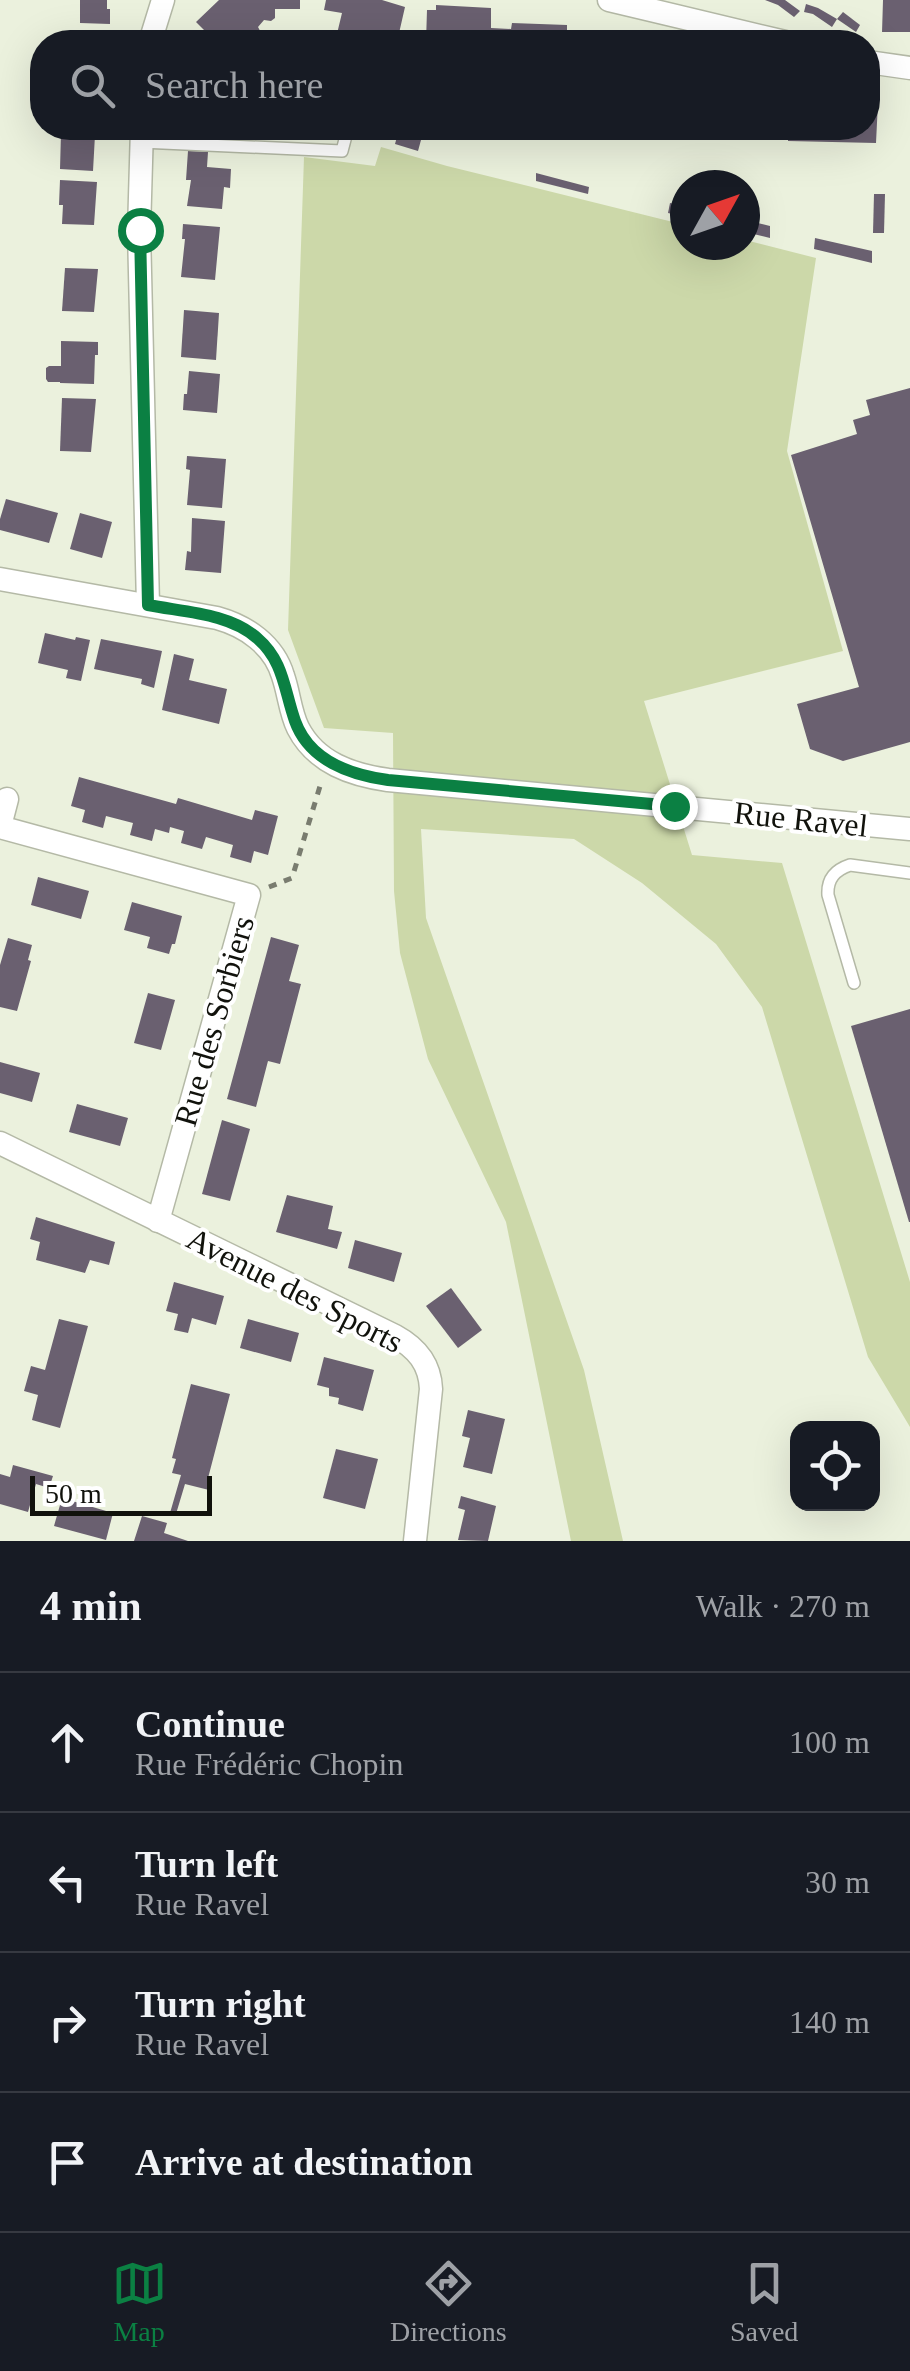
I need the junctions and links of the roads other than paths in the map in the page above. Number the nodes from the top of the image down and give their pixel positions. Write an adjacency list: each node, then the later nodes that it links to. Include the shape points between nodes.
1 (163, 0): 3 (street)
2 (609, 0): 4 (street)
3 (154, 30)
4 (735, 30)
5 (880, 64): 6 (street)
6 (910, 68)
7 (142, 140): 11 (street)
8 (204, 140): 9 (lane, via 342,151)
9 (345, 140)
10 (0, 579): 11 (street, Rue Ravel)
11 (148, 605): 14 (street, Rue Ravel, via 232,622 257,638 282,672 300,732 318,753 355,774)
12 (7, 800): 13 (street)
13 (0, 827): 18 (street, Rue des Sorbiers, via 248,896)
14 (910, 829)
15 (910, 873): 16 (lane, via 850,865 830,878 828,895)
16 (854, 983)
17 (0, 1143): 18 (street, Avenue des Sports)
18 (158, 1221): 19 (street, Avenue des Sports, via 404,1341 420,1356 432,1390)
19 (415, 1541)

